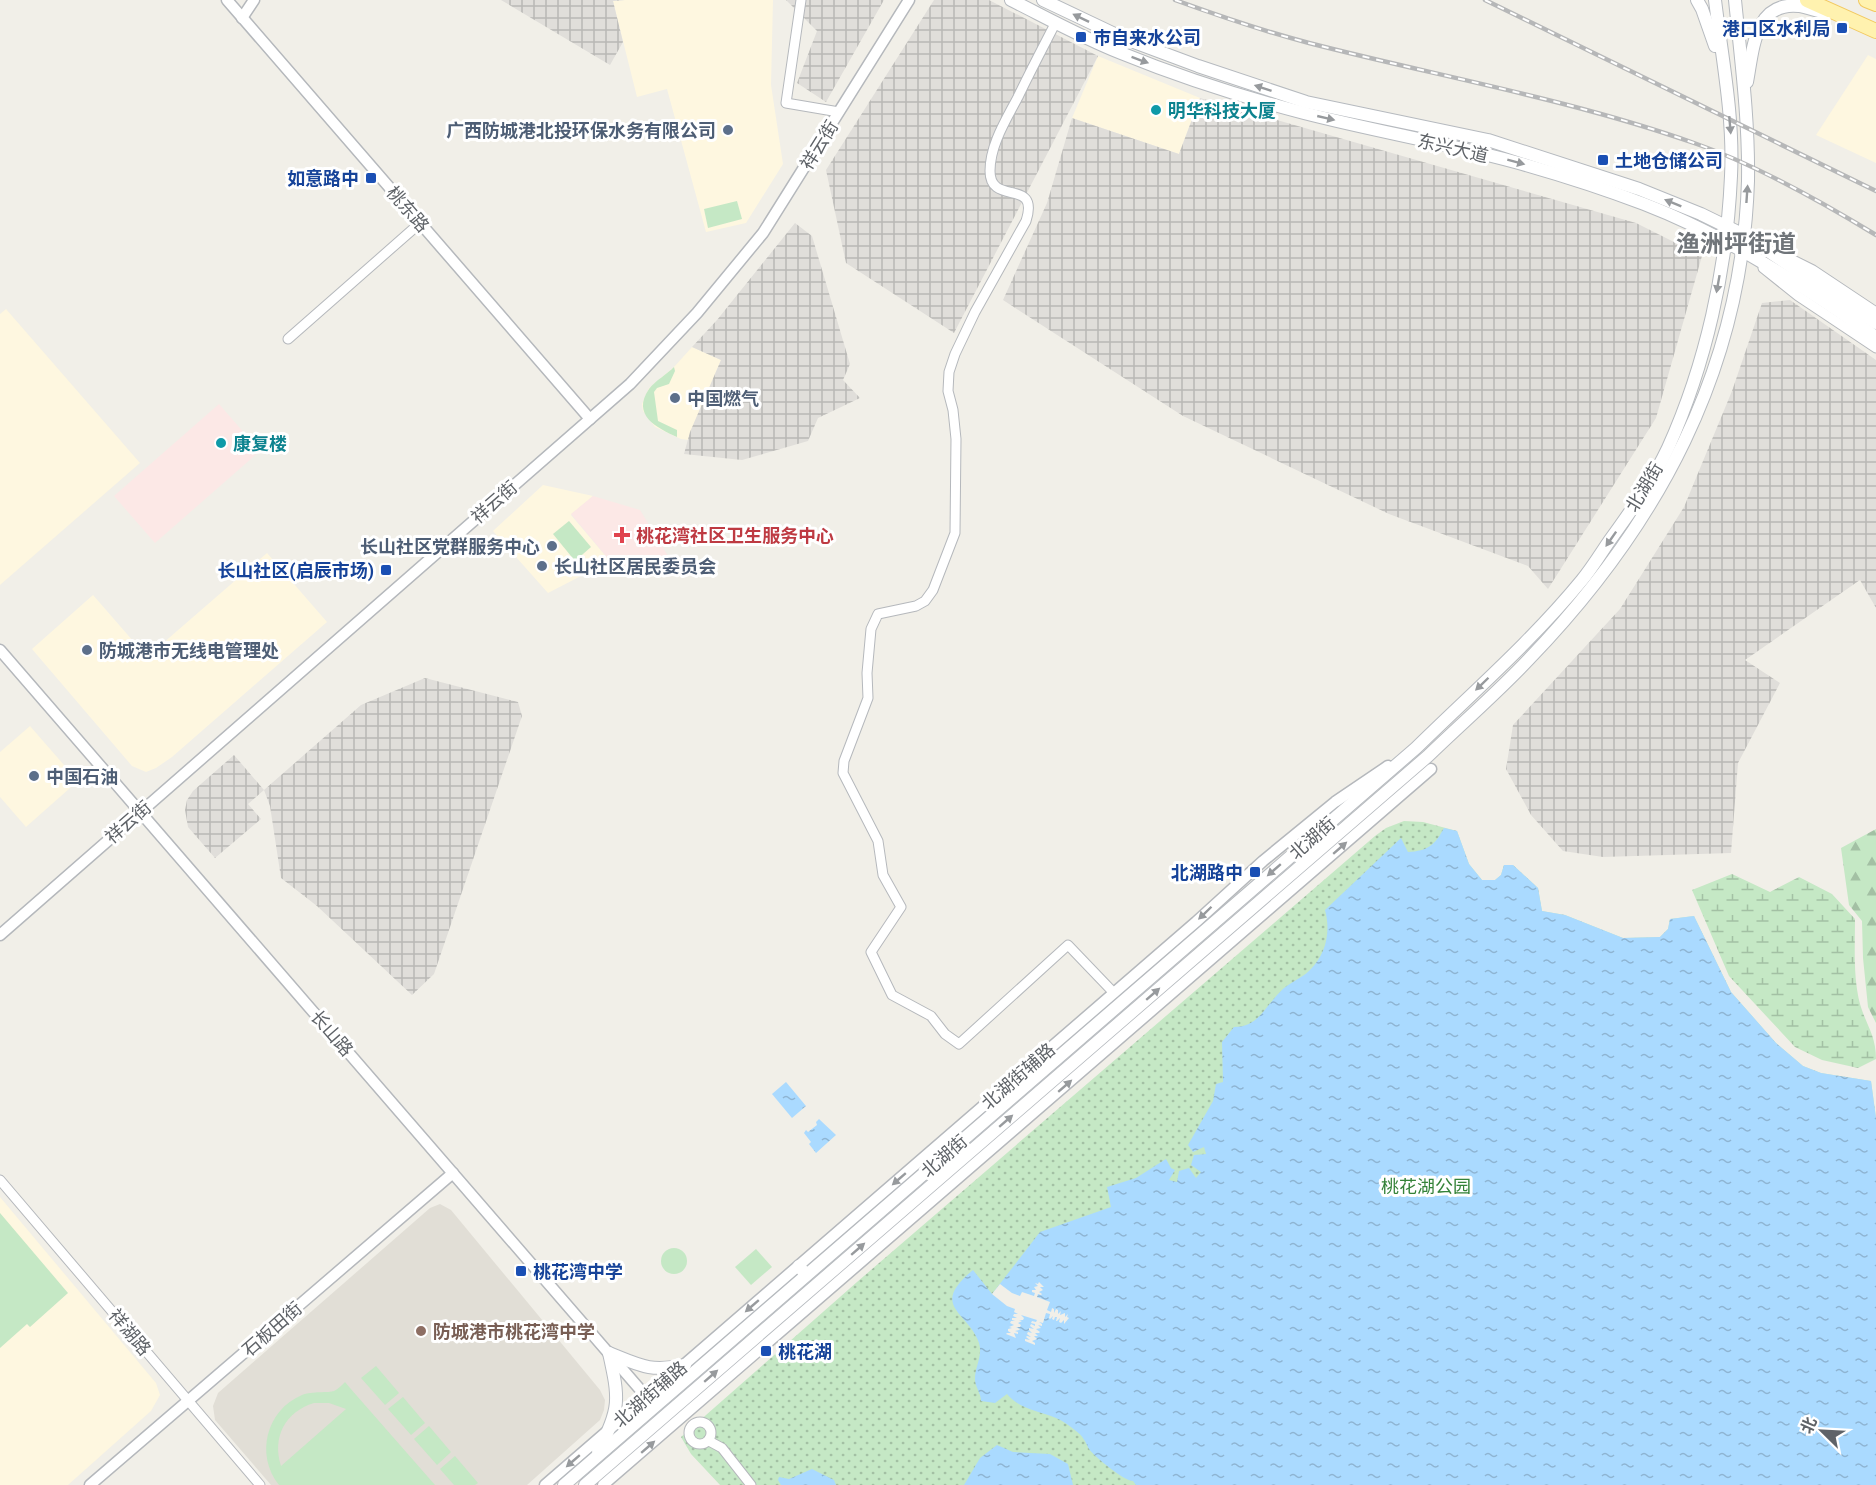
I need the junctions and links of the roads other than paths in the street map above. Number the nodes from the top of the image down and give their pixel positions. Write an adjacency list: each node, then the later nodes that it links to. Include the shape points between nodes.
1 (227, 0): 14 (street, 桃东路)
2 (254, 0): 14 (street)
3 (801, 0): 19 (street, via 786,103)
4 (909, 0): 19 (street, 祥云街)
5 (1011, 0): 15 (main road, 东兴大道)
6 (1043, 0): 21 (main road, 东兴大道, one-way to 6, via 1639,189 1488,140 1306,102 1123,39)
7 (1696, 0): 17 (main road)
8 (1715, 0): 17 (main road, 北湖街)
9 (1735, 0): 18 (main road, 北湖街)
10 (1807, 0): 13 (main road)
11 (1866, 0): 12 (main road)
12 (1876, 4)
13 (1845, 17): 16 (main road); 18 (main road, via 1799,6 1774,11 1758,30)
14 (242, 18): 20 (street, 桃东路)
15 (1056, 22): 23 (main road, 东兴大道, one-way to 23, via 1119,52 1194,80 1303,113 1513,161 1579,181 1646,205); 38 (street, via 996,140 990,171 993,183 1001,190 1027,197 1029,213 975,312 949,372 956,439 955,533 925,601 878,614 871,629 868,698 843,773 878,842 883,875 901,907 871,952 892,995 931,1016 959,1044 1068,945)
16 (1876, 31)
17 (1723, 67): 21 (main road, 北湖街, one-way to 21, via 1731,176)
18 (1745, 95): 22 (main road, 北湖街, one-way to 18, via 1748,182)
19 (839, 112): 32 (street, 祥云街, via 763,233 735,269 630,384)
20 (420, 223): 30 (street); 32 (street, 桃东路)
21 (1726, 226): 22 (main road, 东兴大道); 23 (main road, 北湖街)
22 (1744, 235): 24 (main road, 北湖街); 25 (street); 26 (main road, 东兴大道)
23 (1725, 242): 24 (main road, 东兴大道); 37 (main road, 北湖街, one-way to 37, via 1697,374 1667,448 1632,509 1582,580 1536,631 1416,748)
24 (1743, 252): 29 (main road, 东兴大道); 31 (street, via 1798,296); 47 (main road, 北湖街, one-way to 24, via 1428,756 1529,660 1582,601 1630,537 1673,467 1700,410 1721,351)
25 (1813, 270): 26 (street); 27 (street)
26 (1845, 301): 28 (main road, 东兴大道)
27 (1876, 312)
28 (1876, 323)
29 (1876, 338)
30 (288, 339)
31 (1876, 348)
32 (590, 419): 35 (street, 祥云街)
33 (0, 650): 35 (street, 长山路)
34 (1431, 769): 47 (street, one-way to 34)
35 (140, 812): 36 (street, 祥云街); 40 (street, 长山路)
36 (0, 934)
37 (1154, 967): 38 (street, 北湖街辅路); 39 (main road, 北湖街)
38 (1114, 993): 39 (street, 北湖街辅路)
39 (1051, 1055): 42 (main road, 北湖街, one-way to 42)
40 (453, 1173): 43 (street, 长山路); 45 (street, 石板田街)
41 (0, 1180): 45 (street, 祥湖路)
42 (802, 1270): 44 (street, 北湖街辅路, one-way to 44); 46 (main road, 北湖街)
43 (609, 1353): 44 (main road, via 651,1368); 46 (street, 长山路); 48 (main road, via 617,1390)
44 (685, 1365): 46 (street, 北湖街辅路)
45 (188, 1401): 52 (street, 石板田街); 53 (street, 祥湖路)
46 (651, 1401): 47 (street, 长山路); 48 (street, 北湖街辅路); 51 (main road, 北湖街)
47 (672, 1418): 49 (street); 56 (main road, 北湖街); 57 (street, one-way to 47)
48 (610, 1428): 51 (main road); 54 (street, 北湖街辅路, one-way to 54)
49 (690, 1428): 50 (street, via 693,1442); 50 (street, via 699,1422 709,1425)
50 (709, 1442): 58 (street, via 722,1448)
51 (593, 1460): 55 (main road, 北湖街)
52 (90, 1485)
53 (260, 1485)
54 (545, 1485)
55 (564, 1485)
56 (585, 1485)
57 (603, 1485)
58 (751, 1485)

